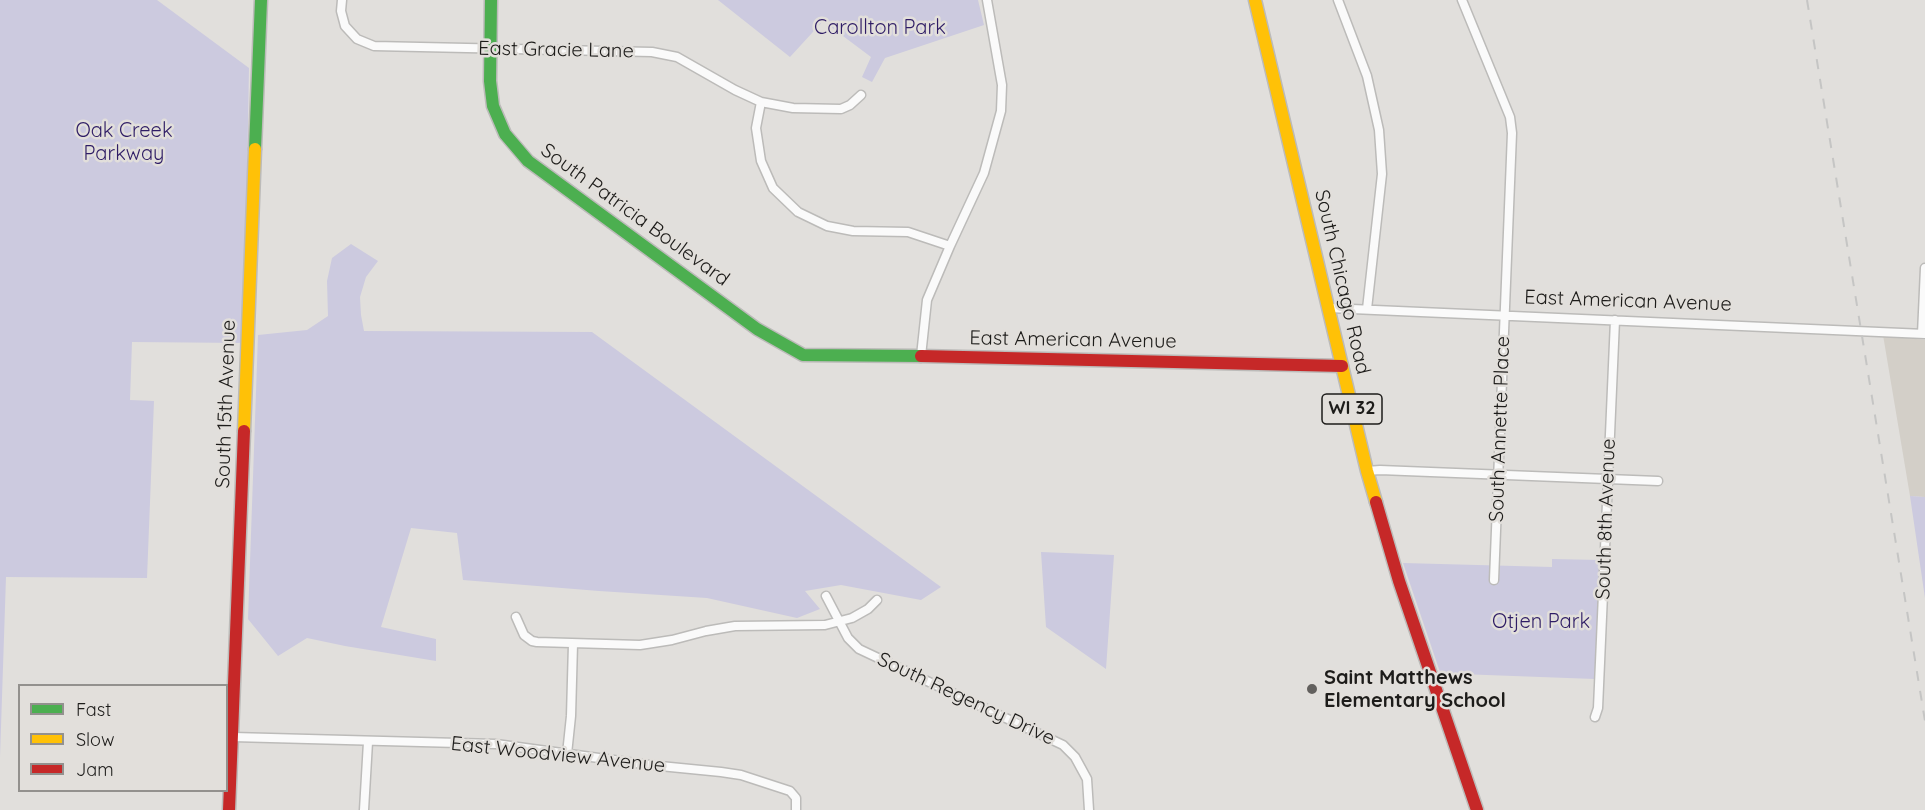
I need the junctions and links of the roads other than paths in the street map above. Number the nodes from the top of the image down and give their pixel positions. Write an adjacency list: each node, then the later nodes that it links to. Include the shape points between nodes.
1 (261, 0): 32 (street, South 15th Avenue)
2 (342, 0): 8 (street, East Gracie Lane, via 345,26 357,39 374,46)
3 (491, 0): 8 (street, South Patricia Boulevard)
4 (987, 0): 11 (street, via 1002,85 1001,111 984,173)
5 (1255, 0): 13 (street, South Chicago Road / WI 32)
6 (1338, 0): 14 (street, via 1367,76 1380,130 1382,174)
7 (1462, 0): 15 (street, South Annette Place, via 1510,117)
8 (490, 49): 10 (street, East Gracie Lane, via 652,52 677,57); 18 (street, South Patricia Boulevard, via 493,106 505,134 528,161 758,329)
9 (861, 94): 10 (street, East Gracie Lane, via 841,109 793,108)
10 (761, 102): 11 (street, via 756,128 761,161 772,188 798,212 827,226 853,231 908,232)
11 (950, 246): 19 (street, via 927,300)
12 (1925, 268): 17 (street)
13 (1329, 308): 14 (street, East American Avenue); 20 (street, South Chicago Road / WI 32)
14 (1366, 309): 15 (street, East American Avenue)
15 (1505, 315): 16 (street, East American Avenue); 22 (street, South Annette Place)
16 (1616, 320): 17 (street, East American Avenue); 23 (street, South 8th Avenue)
17 (1924, 334)
18 (802, 355): 19 (street, East American Avenue)
19 (921, 356): 20 (street, East American Avenue)
20 (1342, 366): 21 (street, South Chicago Road / WI 32)
21 (1367, 471): 22 (street); 39 (street, South Chicago Road / WI 32, via 1399,581)
22 (1499, 476): 23 (street); 25 (street, South Annette Place)
23 (1607, 478): 24 (street); 31 (street, South 8th Avenue)
24 (1658, 481)
25 (1494, 580)
26 (826, 596): 29 (street, South Regency Drive)
27 (878, 600): 29 (street, via 859,614)
28 (516, 618): 30 (street, via 531,641)
29 (838, 622): 30 (street, via 816,626 726,627 640,645); 38 (street, South Regency Drive, via 853,644 874,657 1063,745 1087,779)
30 (573, 644): 34 (street)
31 (1595, 717)
32 (233, 737): 33 (street, East Woodview Avenue); 36 (street, South 15th Avenue)
33 (368, 742): 34 (street, East Woodview Avenue, via 496,744); 37 (street)
34 (567, 754): 35 (street, East Woodview Avenue, via 741,775 790,791)
35 (797, 808)
36 (229, 810)
37 (364, 810)
38 (1089, 810)
39 (1478, 810)

